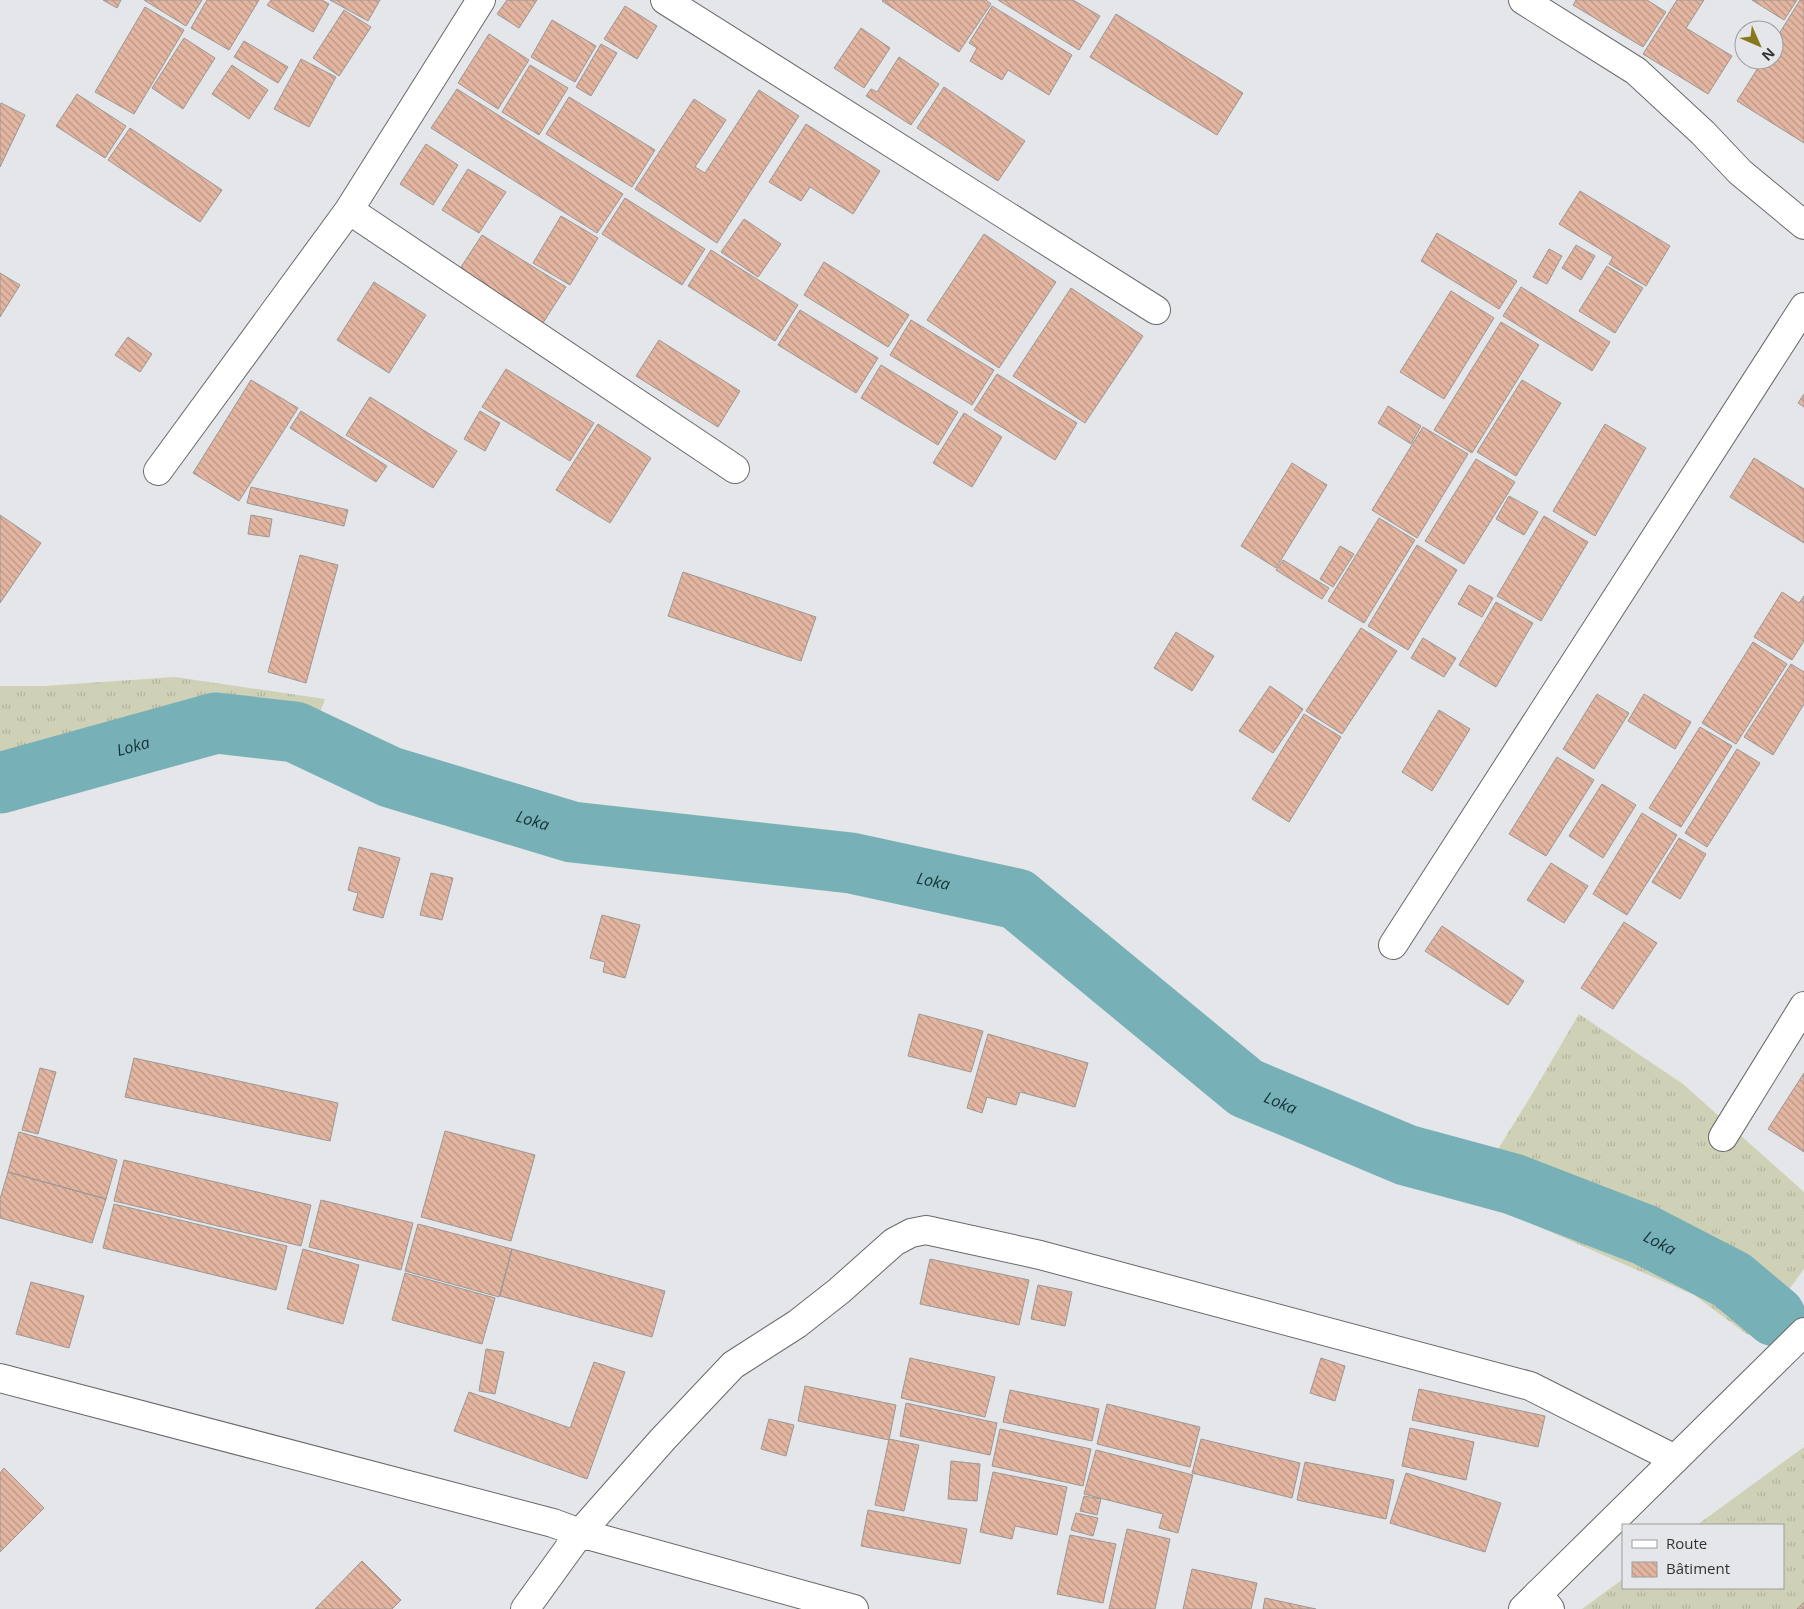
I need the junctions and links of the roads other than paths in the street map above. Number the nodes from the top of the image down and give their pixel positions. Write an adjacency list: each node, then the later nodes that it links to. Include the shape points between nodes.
1 (481, 0): 4 (street)
2 (665, 0): 7 (street)
3 (1523, 0): 5 (street, via 1636,72 1740,172)
4 (349, 210): 8 (street); 9 (street)
5 (1804, 224)
6 (1804, 307): 10 (street)
7 (1156, 310)
8 (735, 469)
9 (158, 471)
10 (1393, 945)
11 (1804, 1006): 12 (street)
12 (1723, 1137)
13 (1804, 1332): 15 (street)
14 (0, 1378): 16 (street, via 553,1523)
15 (1676, 1459): 16 (street, via 1530,1386 1040,1255 926,1230 894,1242 840,1291 797,1324 733,1365 662,1439); 17 (street)
16 (580, 1534): 18 (street); 19 (street)
17 (1537, 1604)
18 (525, 1609)
19 (854, 1609)

